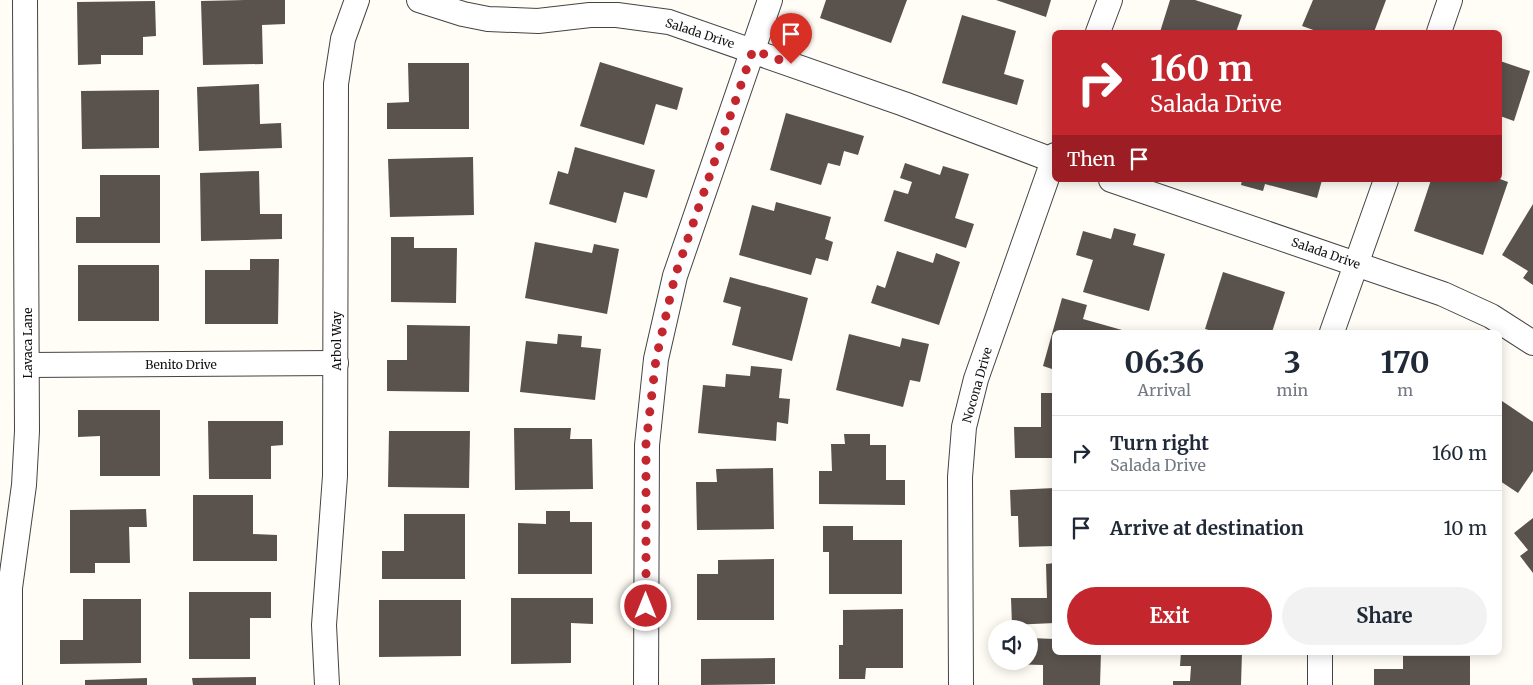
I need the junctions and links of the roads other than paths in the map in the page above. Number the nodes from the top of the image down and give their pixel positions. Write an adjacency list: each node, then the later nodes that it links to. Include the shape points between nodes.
1 (25, 0): 18 (street, Lavaca Lane)
2 (357, 0): 17 (street, Arbol Way, via 343,39 336,84)
3 (419, 0): 9 (street, Salada Drive, via 488,19 538,21 599,15 643,17)
4 (770, 0): 9 (street)
5 (1110, 0): 7 (street)
6 (1450, 0): 8 (street)
7 (1099, 30)
8 (1440, 30)
9 (753, 50): 10 (street, Salada Drive); 22 (street, via 675,276 656,359 646,470)
10 (1052, 158)
11 (1052, 165): 23 (street, Nocona Drive, via 976,379 964,427 960,477)
12 (1117, 182): 14 (street, Salada Drive)
13 (1385, 182): 14 (street)
14 (1356, 263): 15 (street); 16 (street, Salada Drive, via 1462,302)
15 (1333, 330)
16 (1533, 343)
17 (336, 363): 18 (street, Benito Drive); 21 (street, Arbol Way, via 335,484 324,626)
18 (27, 365): 20 (street, Lavaca Lane, via 26,458 10,588)
19 (1320, 655): 24 (street)
20 (10, 685)
21 (327, 685)
22 (646, 685)
23 (961, 685)
24 (1320, 685)

